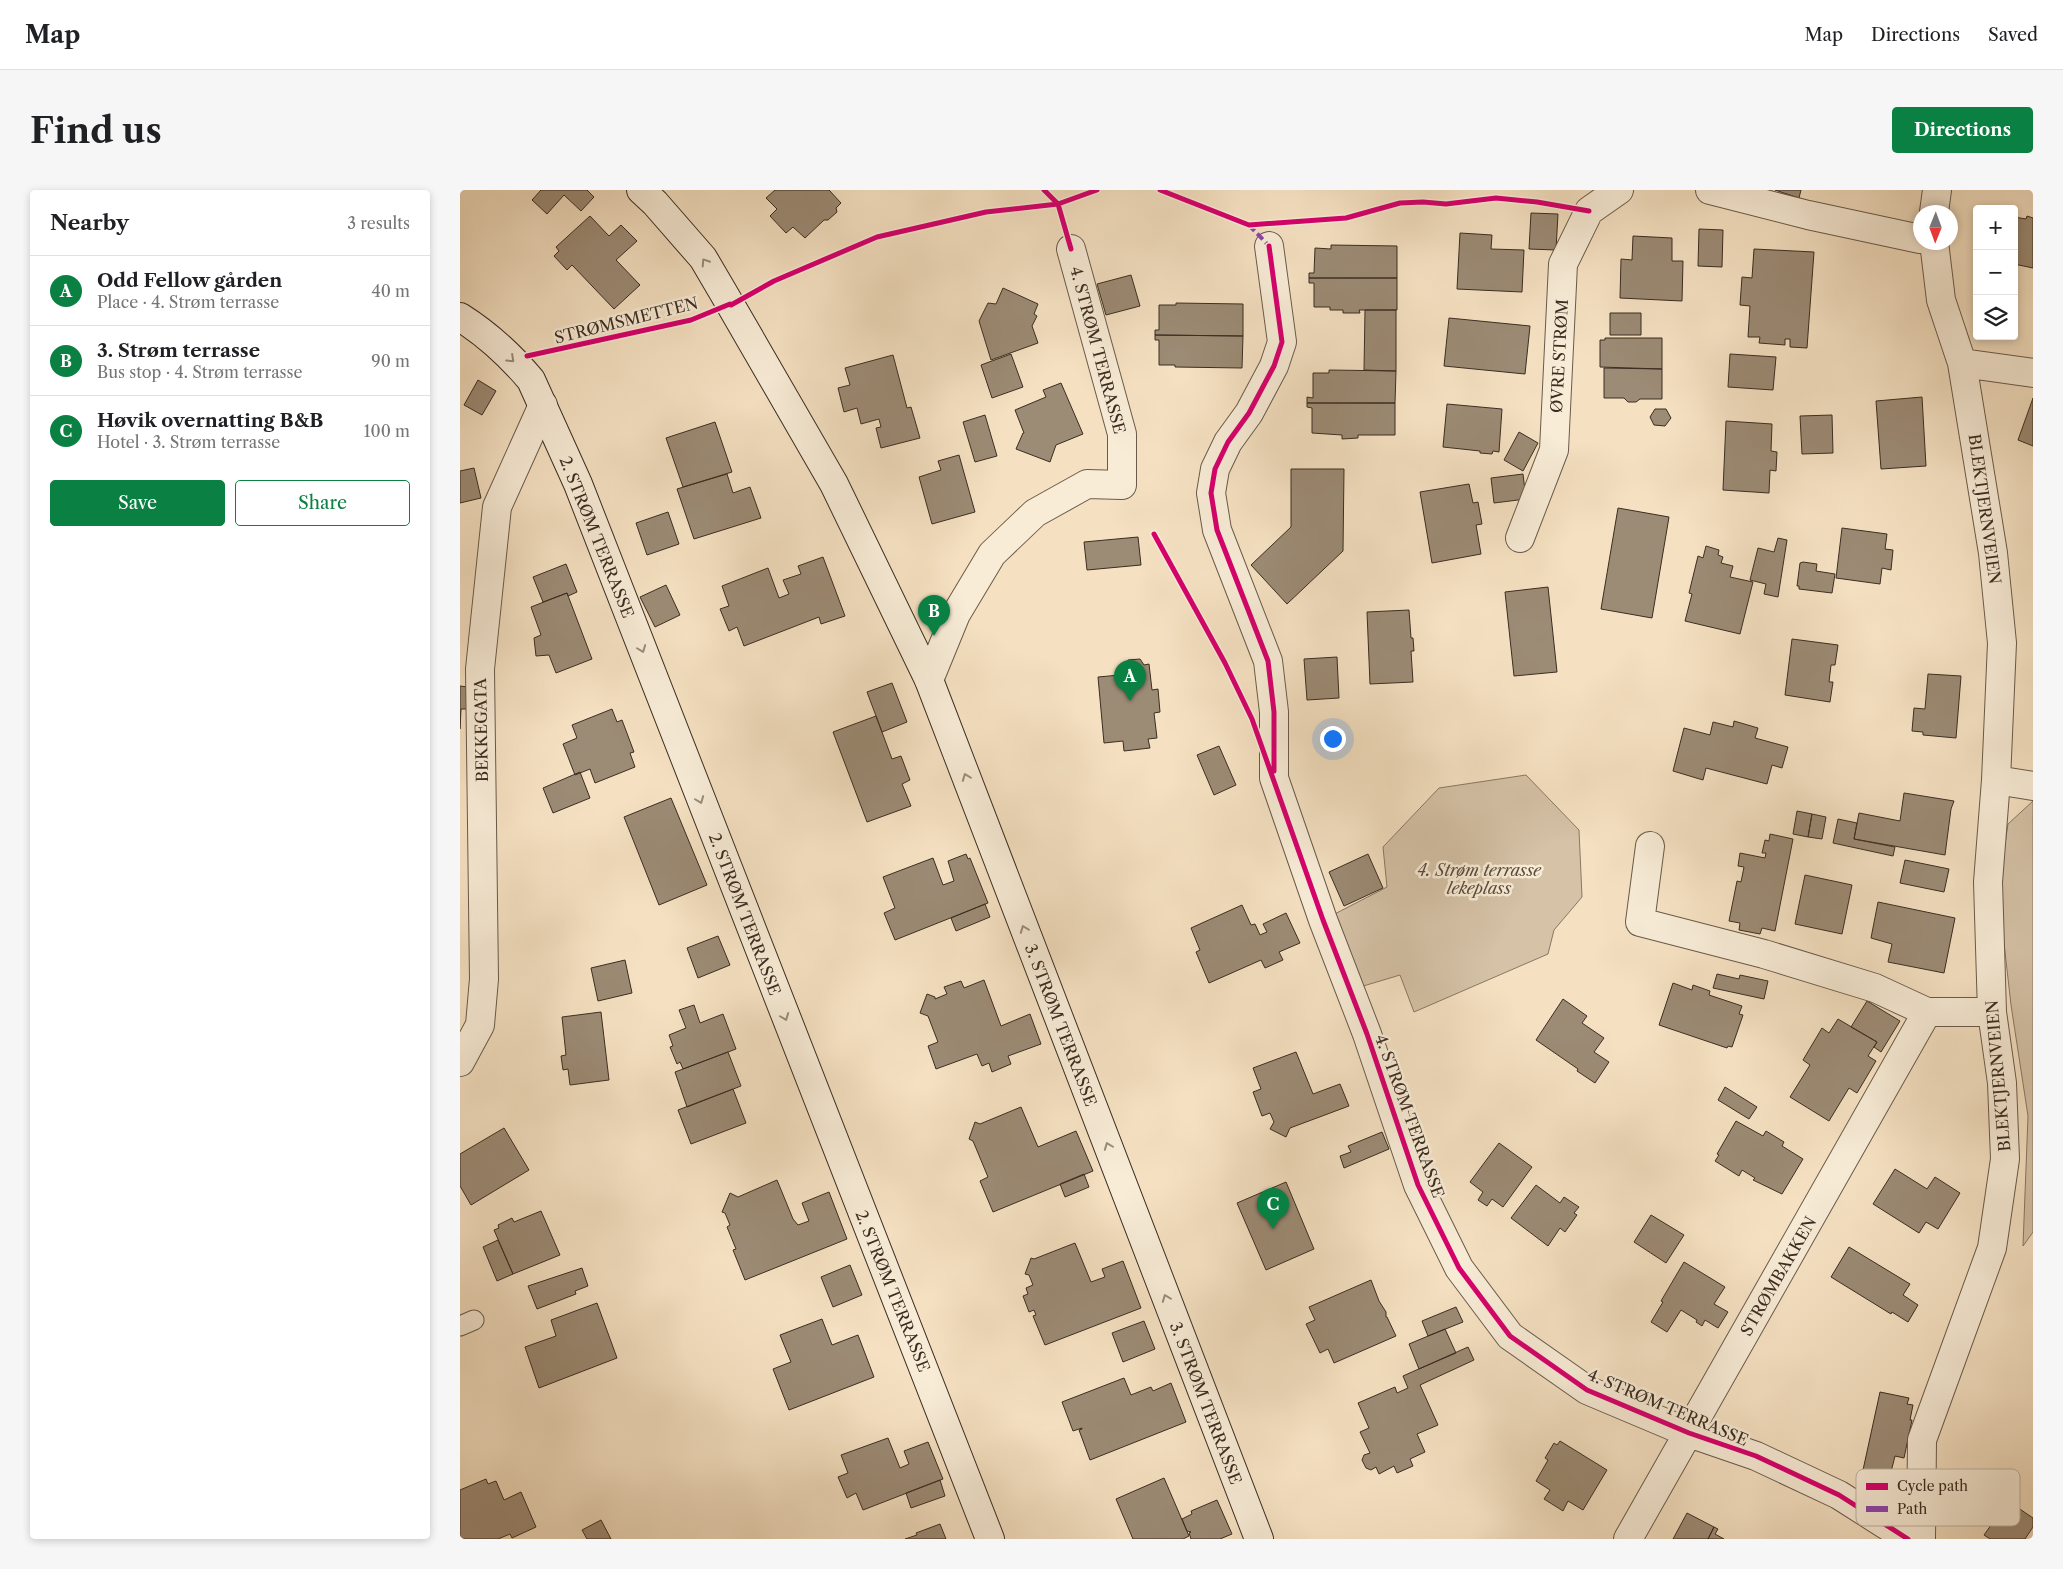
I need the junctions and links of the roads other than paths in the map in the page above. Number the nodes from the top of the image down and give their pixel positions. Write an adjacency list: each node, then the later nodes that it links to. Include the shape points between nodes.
1 (641, 190): 15 (street, 3. STRØM TERRASSE, one-way to 1, via 834,484 703,258)
2 (1619, 190): 14 (street, ØVRE STRØM, via 1589,211 1563,264 1554,450)
3 (1710, 190): 6 (street)
4 (1937, 190): 5 (street)
5 (1935, 205)
6 (1913, 238)
7 (1269, 246): 22 (street, 4. STRØM TERRASSE, via 1282,342 1274,366 1215,469 1210,493 1217,530 1268,661 1274,712 1274,778 1323,920 1367,1034 1418,1185 1459,1268 1510,1336 1587,1390)
8 (1071, 249): 15 (street, 4. STRØM TERRASSE, via 1122,434 1122,486 1087,484 1035,514 992,554 956,614)
9 (1935, 250): 11 (street, BLEKTJERNVEIEN, via 1941,300)
10 (467, 328): 13 (street, 2. STRØM TERRASSE, one-way to 13, via 518,365 531,380)
11 (1962, 363): 12 (street); 16 (street, BLEKTJERNVEIEN, via 1993,553 2002,643)
12 (2033, 373)
13 (543, 405): 21 (street, BEKKEGATA, via 497,507 480,669 484,978 480,1025); 27 (street, 2. STRØM TERRASSE, one-way to 27, via 578,484)
14 (1520, 538)
15 (929, 680): 28 (street, 3. STRØM TERRASSE, one-way to 15)
16 (1996, 780): 17 (street); 20 (street, BLEKTJERNVEIEN, via 1988,882)
17 (2033, 786)
18 (1650, 846): 19 (street, via 1640,922 1764,954 1875,988)
19 (1927, 1012): 20 (street); 22 (street, STRØMBAKKEN)
20 (1992, 1012): 23 (street, BLEKTJERNVEIEN, via 2002,1082 2005,1159 1992,1248 1922,1440)
21 (460, 1062)
22 (1689, 1433): 24 (street, 4. STRØM TERRASSE, via 1756,1456); 29 (street, STRØMBAKKEN)
23 (1922, 1469)
24 (1856, 1506)
25 (1888, 1526): 30 (street, 4. STRØM TERRASSE)
26 (1921, 1526): 31 (street, BLEKTJERNVEIEN)
27 (990, 1539)
28 (1259, 1539)
29 (1628, 1539)
30 (1908, 1539)
31 (1921, 1539)

